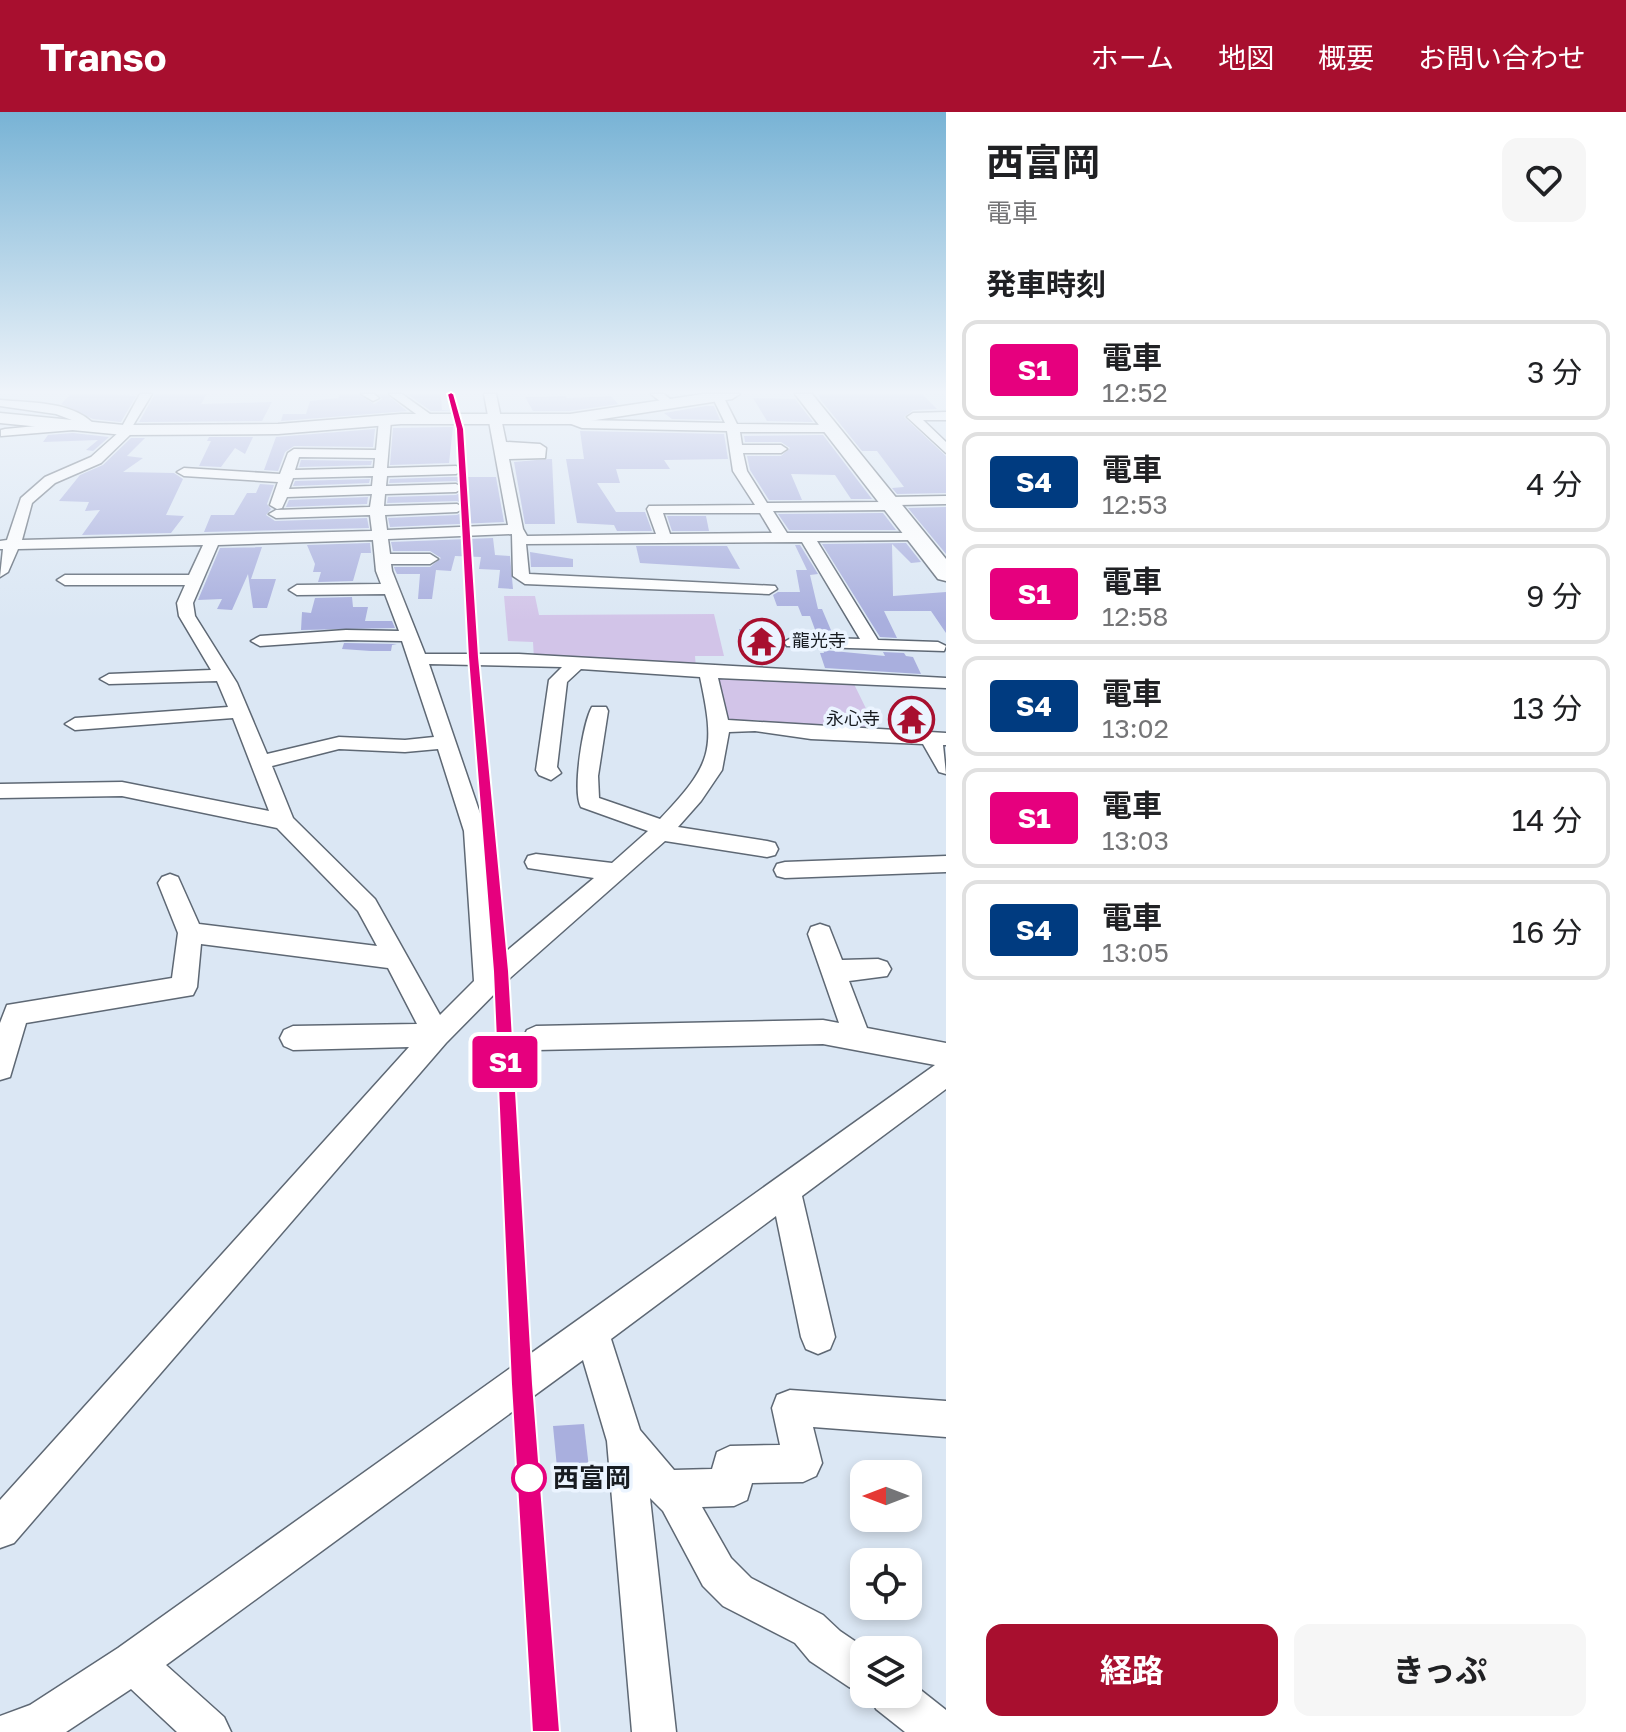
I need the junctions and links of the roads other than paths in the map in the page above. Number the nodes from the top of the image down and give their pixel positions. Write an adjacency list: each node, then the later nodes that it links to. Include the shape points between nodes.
1 (76, 470): 31 (street, via 41,486 24,506)
2 (288, 470): 9 (street)
3 (456, 470): 8 (street); 10 (street)
4 (505, 470): 23 (street)
5 (740, 470): 12 (street)
6 (864, 470): 16 (highway)
7 (184, 472): 9 (street)
8 (380, 472): 9 (street); 11 (street)
9 (285, 476): 14 (street)
10 (456, 488): 11 (street); 17 (street)
11 (379, 490): 14 (street); 19 (street)
12 (751, 490): 13 (street); 18 (street)
13 (767, 490)
14 (279, 493): 20 (street)
15 (946, 500): 16 (street)
16 (891, 504): 18 (street); 25 (highway)
17 (457, 508): 19 (street); 21 (street)
18 (763, 508): 26 (street, via 654,509); 27 (street)
19 (377, 510): 20 (street); 24 (street)
20 (276, 514): 30 (street)
21 (458, 531): 22 (street); 23 (street)
22 (431, 532): 24 (street); 32 (street, via 430,564)
23 (517, 532): 26 (street, via 533,541); 38 (street, via 525,579)
24 (378, 533): 30 (street); 32 (street)
25 (917, 536): 28 (street); 34 (highway)
26 (664, 537): 27 (street)
27 (782, 537): 28 (street)
28 (807, 537): 43 (street)
29 (213, 539): 30 (street); 31 (street); 36 (street)
30 (272, 539)
31 (7, 545): 33 (street)
32 (382, 559): 37 (street)
33 (0, 572)
34 (946, 574)
35 (65, 580): 36 (street)
36 (196, 580): 48 (street, via 185,603 187,616)
37 (392, 589): 39 (street); 40 (street)
38 (769, 589)
39 (297, 590)
40 (409, 636): 41 (street); 45 (street)
41 (260, 641)
42 (793, 642): 43 (street)
43 (872, 644): 44 (street)
44 (936, 650)
45 (418, 659): 46 (street); 56 (street)
46 (576, 664): 47 (street); 59 (street, via 558,680 546,770)
47 (708, 672): 50 (street); 54 (street)
48 (223, 675): 49 (street); 52 (street)
49 (109, 679)
50 (946, 683)
51 (599, 711): 62 (street, via 588,802)
52 (238, 712): 53 (street); 57 (street)
53 (75, 724)
54 (720, 726): 55 (street); 62 (street, via 712,770)
55 (938, 739): 58 (street)
56 (444, 742): 57 (street, via 339,743); 74 (street, via 475,831)
57 (259, 763): 61 (street)
58 (946, 767)
59 (551, 773)
60 (0, 791): 61 (street, via 122,789)
61 (284, 822): 71 (street, via 367,905)
62 (662, 831): 63 (street); 67 (street)
63 (767, 849)
64 (536, 862): 67 (street)
65 (946, 864): 66 (street)
66 (785, 870)
67 (618, 872): 74 (street)
68 (170, 883): 69 (street)
69 (190, 933): 71 (street); 80 (street, via 184,987 16,1013)
70 (820, 934): 73 (street)
71 (398, 959): 75 (street)
72 (878, 969): 73 (street)
73 (833, 971): 78 (street)
74 (487, 985): 75 (street)
75 (437, 1035): 76 (street); 88 (street)
76 (293, 1038)
77 (536, 1038): 78 (street, via 823,1032)
78 (857, 1038): 79 (street)
79 (946, 1055)
80 (0, 1068)
81 (946, 1073): 82 (street)
82 (786, 1192): 83 (street); 84 (street)
83 (592, 1333): 86 (street); 89 (street)
84 (818, 1337)
85 (946, 1419): 87 (street, via 790,1408 803,1463 730,1465 734,1487)
86 (625, 1441): 87 (street); 94 (street)
87 (665, 1489): 90 (street, via 676,1498 717,1572 737,1592 809,1629)
88 (0, 1529)
89 (133, 1663): 92 (street, via 41,1723); 93 (street)
90 (850, 1663)
91 (909, 1708): 95 (street)
92 (14, 1732)
93 (209, 1732)
94 (654, 1732)
95 (939, 1732)

